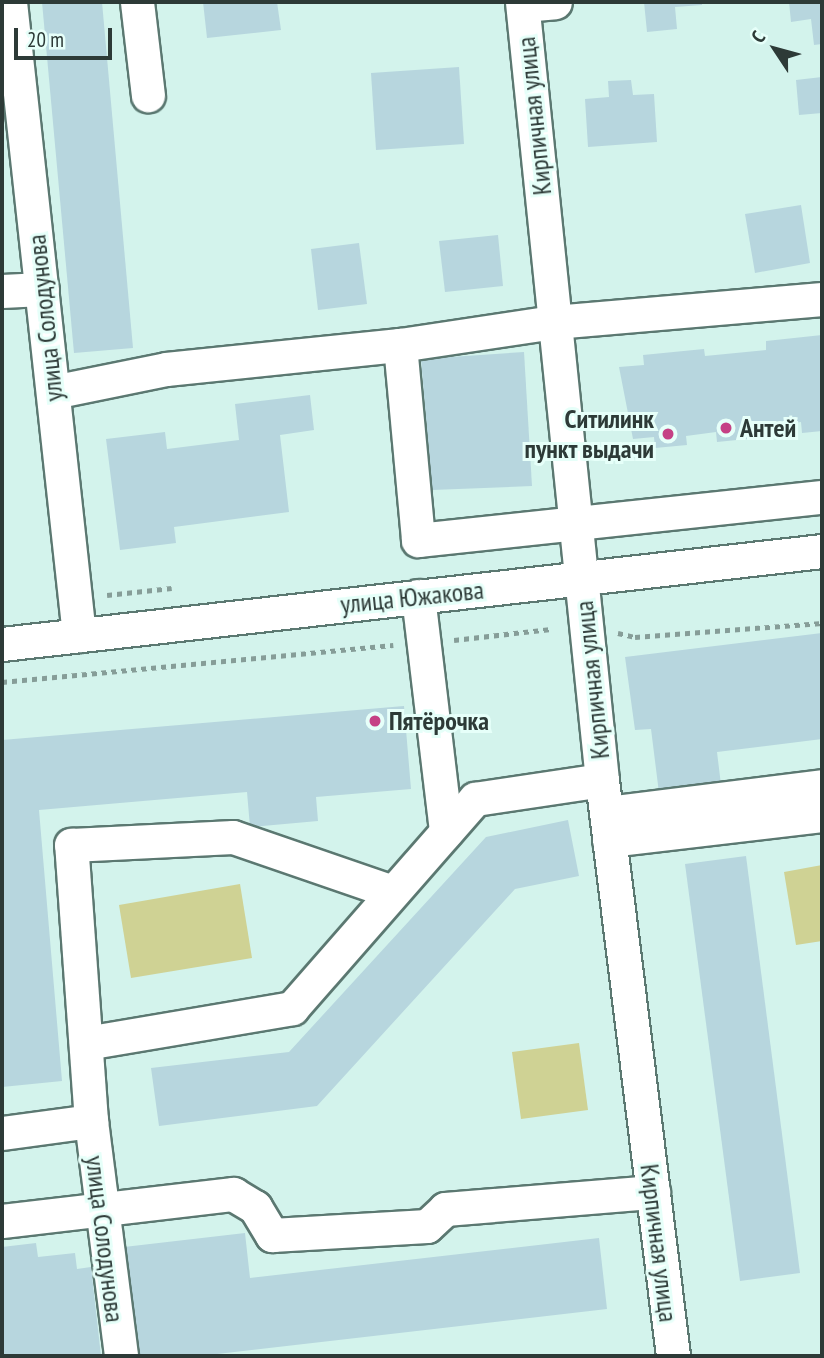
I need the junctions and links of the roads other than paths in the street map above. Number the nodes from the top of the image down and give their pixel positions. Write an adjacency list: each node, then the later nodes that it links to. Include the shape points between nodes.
1 (10, 2): 5 (street, улица Солодунова)
2 (137, 2): 4 (street)
3 (533, 3): 8 (street, Кирпичная улица)
4 (148, 94)
5 (42, 289): 6 (street); 10 (street, улица Солодунова)
6 (2, 292)
7 (822, 299): 8 (street)
8 (554, 322): 9 (street); 12 (street, Кирпичная улица)
9 (400, 345): 10 (street, via 166,369); 12 (street, via 418,540)
10 (53, 392): 16 (street, улица Солодунова)
11 (822, 497): 12 (street)
12 (575, 524): 14 (street, Кирпичная улица)
13 (822, 551): 14 (street, улица Южакова)
14 (582, 578): 15 (street, улица Южакова); 18 (street, Кирпичная улица)
15 (418, 596): 16 (street, улица Южакова); 22 (street)
16 (79, 635): 17 (street, улица Южакова)
17 (2, 643)
18 (602, 779): 21 (street, Кирпичная улица); 22 (street, via 475,799)
19 (822, 786): 21 (street)
20 (822, 815): 21 (street)
21 (608, 826): 27 (street, Кирпичная улица)
22 (446, 831): 23 (street)
23 (393, 892): 24 (street, via 292,1007); 24 (street, улица Солодунова, via 233,837 71,845)
24 (86, 1043): 25 (street, улица Солодунова)
25 (91, 1121): 26 (street); 28 (street, улица Солодунова)
26 (2, 1133)
27 (653, 1192): 28 (street, via 445,1209 427,1226 272,1235 255,1207 233,1194 170,1198); 31 (street, Кирпичная улица)
28 (99, 1212): 29 (street); 30 (street, улица Солодунова)
29 (2, 1221)
30 (121, 1356)
31 (673, 1356)

